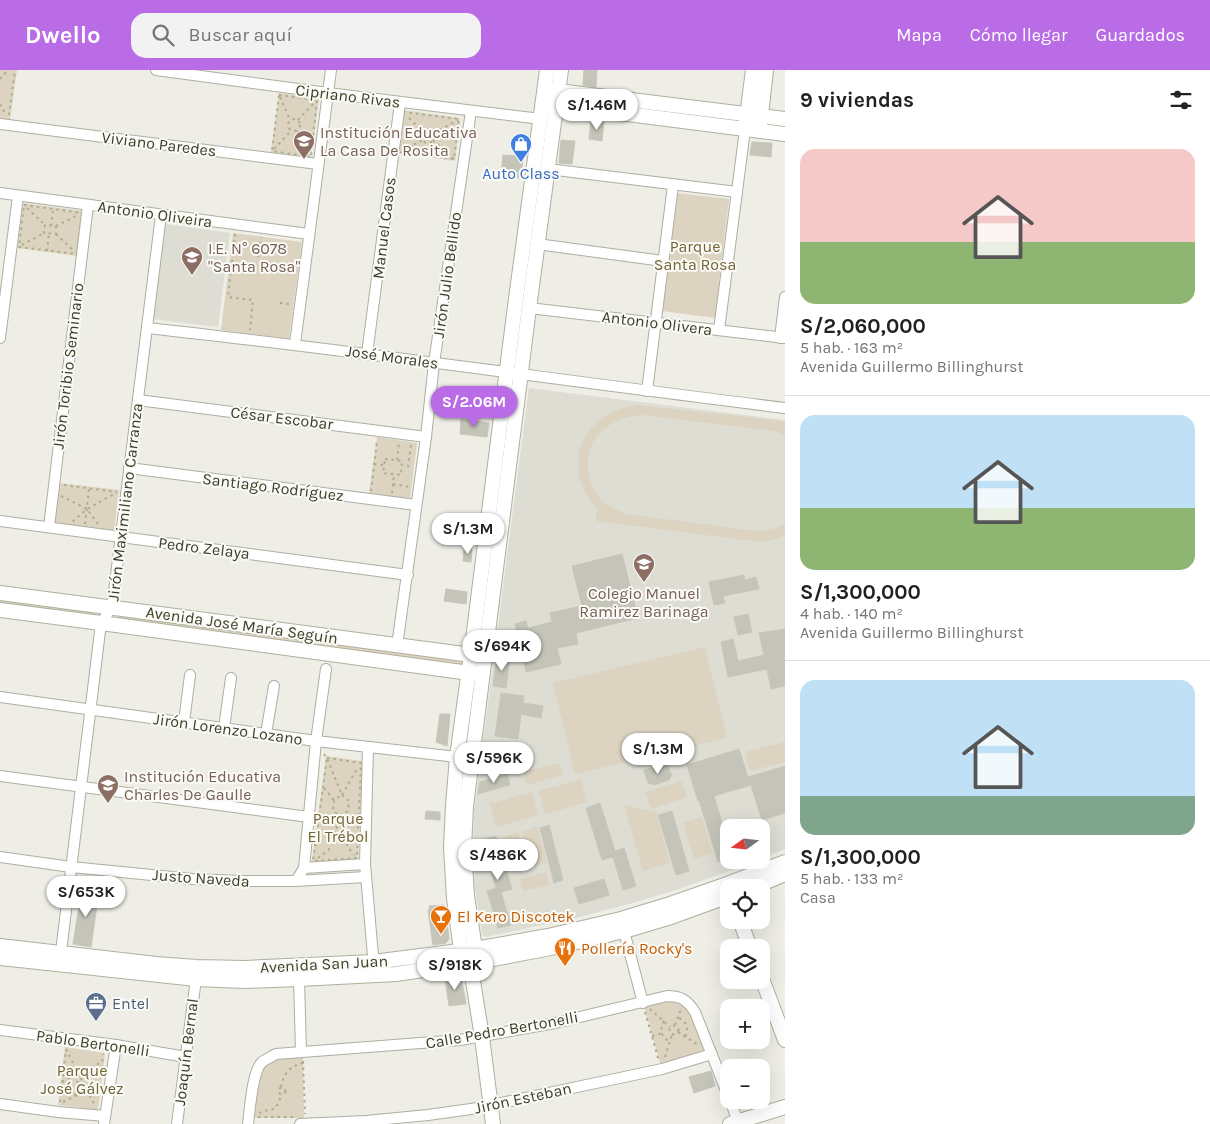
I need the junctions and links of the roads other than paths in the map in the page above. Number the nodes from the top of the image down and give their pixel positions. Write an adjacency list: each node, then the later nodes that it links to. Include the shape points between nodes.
1 (156, 70): 7 (street, Cipriano Rivas)
2 (330, 70): 7 (street)
3 (547, 70): 8 (main road)
4 (561, 70): 8 (main road)
5 (753, 70): 11 (main road)
6 (766, 70): 11 (main road)
7 (328, 93): 9 (street, Cipriano Rivas); 17 (street)
8 (551, 97): 11 (main road); 12 (main road); 15 (main road); 18 (main road)
9 (401, 107): 10 (street, Cipriano Rivas); 36 (street, Manuel Casos)
10 (470, 112): 12 (street, Cipriano Rivas); 37 (street, Jirón Julio Bellido)
11 (754, 115): 13 (main road); 15 (main road)
12 (541, 119): 38 (main road, via 515,306)
13 (785, 119)
14 (4, 122): 17 (street, Viviano Paredes)
15 (752, 131): 16 (main road); 20 (street)
16 (785, 134)
17 (314, 160): 25 (street)
18 (548, 169): 19 (street); 26 (main road)
19 (673, 185): 20 (street); 27 (street)
20 (737, 192): 32 (street)
21 (0, 193): 22 (street, Antonio Oliveira)
22 (18, 196): 23 (street, Antonio Oliveira); 33 (street)
23 (85, 209): 24 (street, Antonio Oliveira); 46 (street, Jirón Toribio Seminario)
24 (161, 215): 25 (street, Antonio Oliveira); 31 (street, Jirón Maximiliano Carranza)
25 (309, 234): 35 (street)
26 (537, 244): 27 (street); 29 (main road)
27 (663, 261): 30 (street)
28 (785, 297): 34 (street)
29 (529, 308): 30 (street, Antonio Olivera); 38 (main road)
30 (655, 323): 32 (street, Antonio Olivera); 39 (street)
31 (147, 328): 35 (street, José Morales); 40 (street, Jirón Maximiliano Carranza)
32 (719, 330): 34 (street, Antonio Olivera)
33 (0, 338)
34 (782, 338)
35 (295, 344): 36 (street, José Morales)
36 (367, 354): 37 (street, José Morales)
37 (434, 363): 38 (street, José Morales); 42 (street, Jirón Julio Bellido)
38 (514, 374): 39 (street, José Morales); 54 (main road)
39 (647, 391): 41 (street, José Morales)
40 (138, 400): 42 (street, César Escobar); 43 (street, Jirón Maximiliano Carranza)
41 (785, 408)
42 (426, 437): 44 (street, Jirón Julio Bellido)
43 (129, 468): 44 (street, Santiago Rodríguez); 47 (street, Jirón Maximiliano Carranza)
44 (416, 505): 48 (street, Jirón Julio Bellido)
45 (0, 521): 46 (street, Pedro Zelaya)
46 (49, 528): 47 (street, Pedro Zelaya)
47 (121, 537): 48 (street, Pedro Zelaya); 50 (street, Jirón Maximiliano Carranza)
48 (408, 575): 53 (street, Jirón Julio Bellido)
49 (0, 593): 50 (main road, Avenida José María Seguín)
50 (112, 607): 52 (street, Jirón Maximiliano Carranza); 53 (main road, Avenida José María Seguín)
51 (0, 610): 52 (main road, Avenida José María Seguín)
52 (101, 623): 56 (main road, Avenida José María Seguín); 61 (street, Jirón Maximiliano Carranza)
53 (398, 646): 54 (main road, Avenida José María Seguín)
54 (478, 656): 56 (main road)
55 (326, 670): 65 (street)
56 (475, 674): 67 (main road); 88 (main road, via 464,848)
57 (190, 675): 62 (street)
58 (231, 678): 63 (street)
59 (274, 686): 64 (street)
60 (0, 696): 61 (street, Jirón Lorenzo Lozano)
61 (90, 709): 62 (street, Jirón Lorenzo Lozano); 69 (street, Jirón Maximiliano Carranza)
62 (184, 722): 63 (street, Jirón Lorenzo Lozano)
63 (224, 728): 64 (street, Jirón Lorenzo Lozano)
64 (266, 734): 65 (street, Jirón Lorenzo Lozano)
65 (316, 741): 66 (street, Jirón Lorenzo Lozano); 70 (street)
66 (368, 747): 67 (street, Jirón Lorenzo Lozano); 72 (street)
67 (457, 757): 87 (main road, via 451,848)
68 (0, 776): 69 (street)
69 (81, 787): 70 (street); 74 (street, Jirón Maximiliano Carranza)
70 (309, 817): 75 (street)
71 (0, 857): 74 (street, Justo Naveda)
72 (361, 861): 75 (street); 77 (street)
73 (785, 862): 78 (main road, Avenida San Juan)
74 (71, 867): 80 (street, Justo Naveda, via 192,879); 86 (street, Jirón Maximiliano Carranza)
75 (304, 868): 80 (street)
76 (785, 874): 79 (main road)
77 (366, 877): 80 (street, Justo Naveda); 89 (street)
78 (750, 879)
79 (770, 880)
80 (296, 881)
81 (720, 892): 88 (main road, Avenida San Juan, via 548,936)
82 (720, 894): 83 (main road, Avenida San Juan, via 671,917)
83 (624, 931): 88 (main road, Avenida San Juan); 93 (street)
84 (0, 946): 86 (main road, Avenida San Juan)
85 (0, 958): 86 (main road, Avenida San Juan)
86 (61, 958): 89 (main road, Avenida San Juan, via 197,967); 90 (main road, Avenida San Juan)
87 (462, 958): 88 (main road, Avenida San Juan); 88 (main road); 89 (main road, Avenida San Juan)
88 (475, 962): 95 (main road)
89 (374, 969): 91 (main road, Avenida San Juan)
90 (196, 979): 91 (main road, Avenida San Juan); 100 (street, Joaquín Bernal)
91 (299, 979): 98 (street)
92 (766, 989): 96 (main road)
93 (643, 1003): 95 (street, Calle Pedro Bertonelli); 99 (street, Calle Pedro Bertonelli, via 667,996 680,998 691,1005)
94 (0, 1030): 97 (street, Pablo Bertonelli)
95 (482, 1037): 98 (street, Calle Pedro Bertonelli); 103 (main road)
96 (785, 1040)
97 (116, 1045): 100 (street, Pablo Bertonelli); 106 (street)
98 (302, 1052): 110 (street, Calle Pedro Bertonelli, via 276,1054 261,1063 256,1072)
99 (712, 1054): 101 (street); 103 (street, Jirón Esteban, via 662,1069)
100 (186, 1057): 109 (street, Joaquín Bernal)
101 (720, 1075)
102 (0, 1104): 106 (street)
103 (491, 1106): 107 (street, Jirón Esteban, via 366,1121); 111 (main road)
104 (785, 1107): 108 (main road)
105 (731, 1109): 108 (street)
106 (105, 1120)
107 (303, 1121)
108 (734, 1123)
109 (177, 1124)
110 (248, 1124)
111 (494, 1124)

